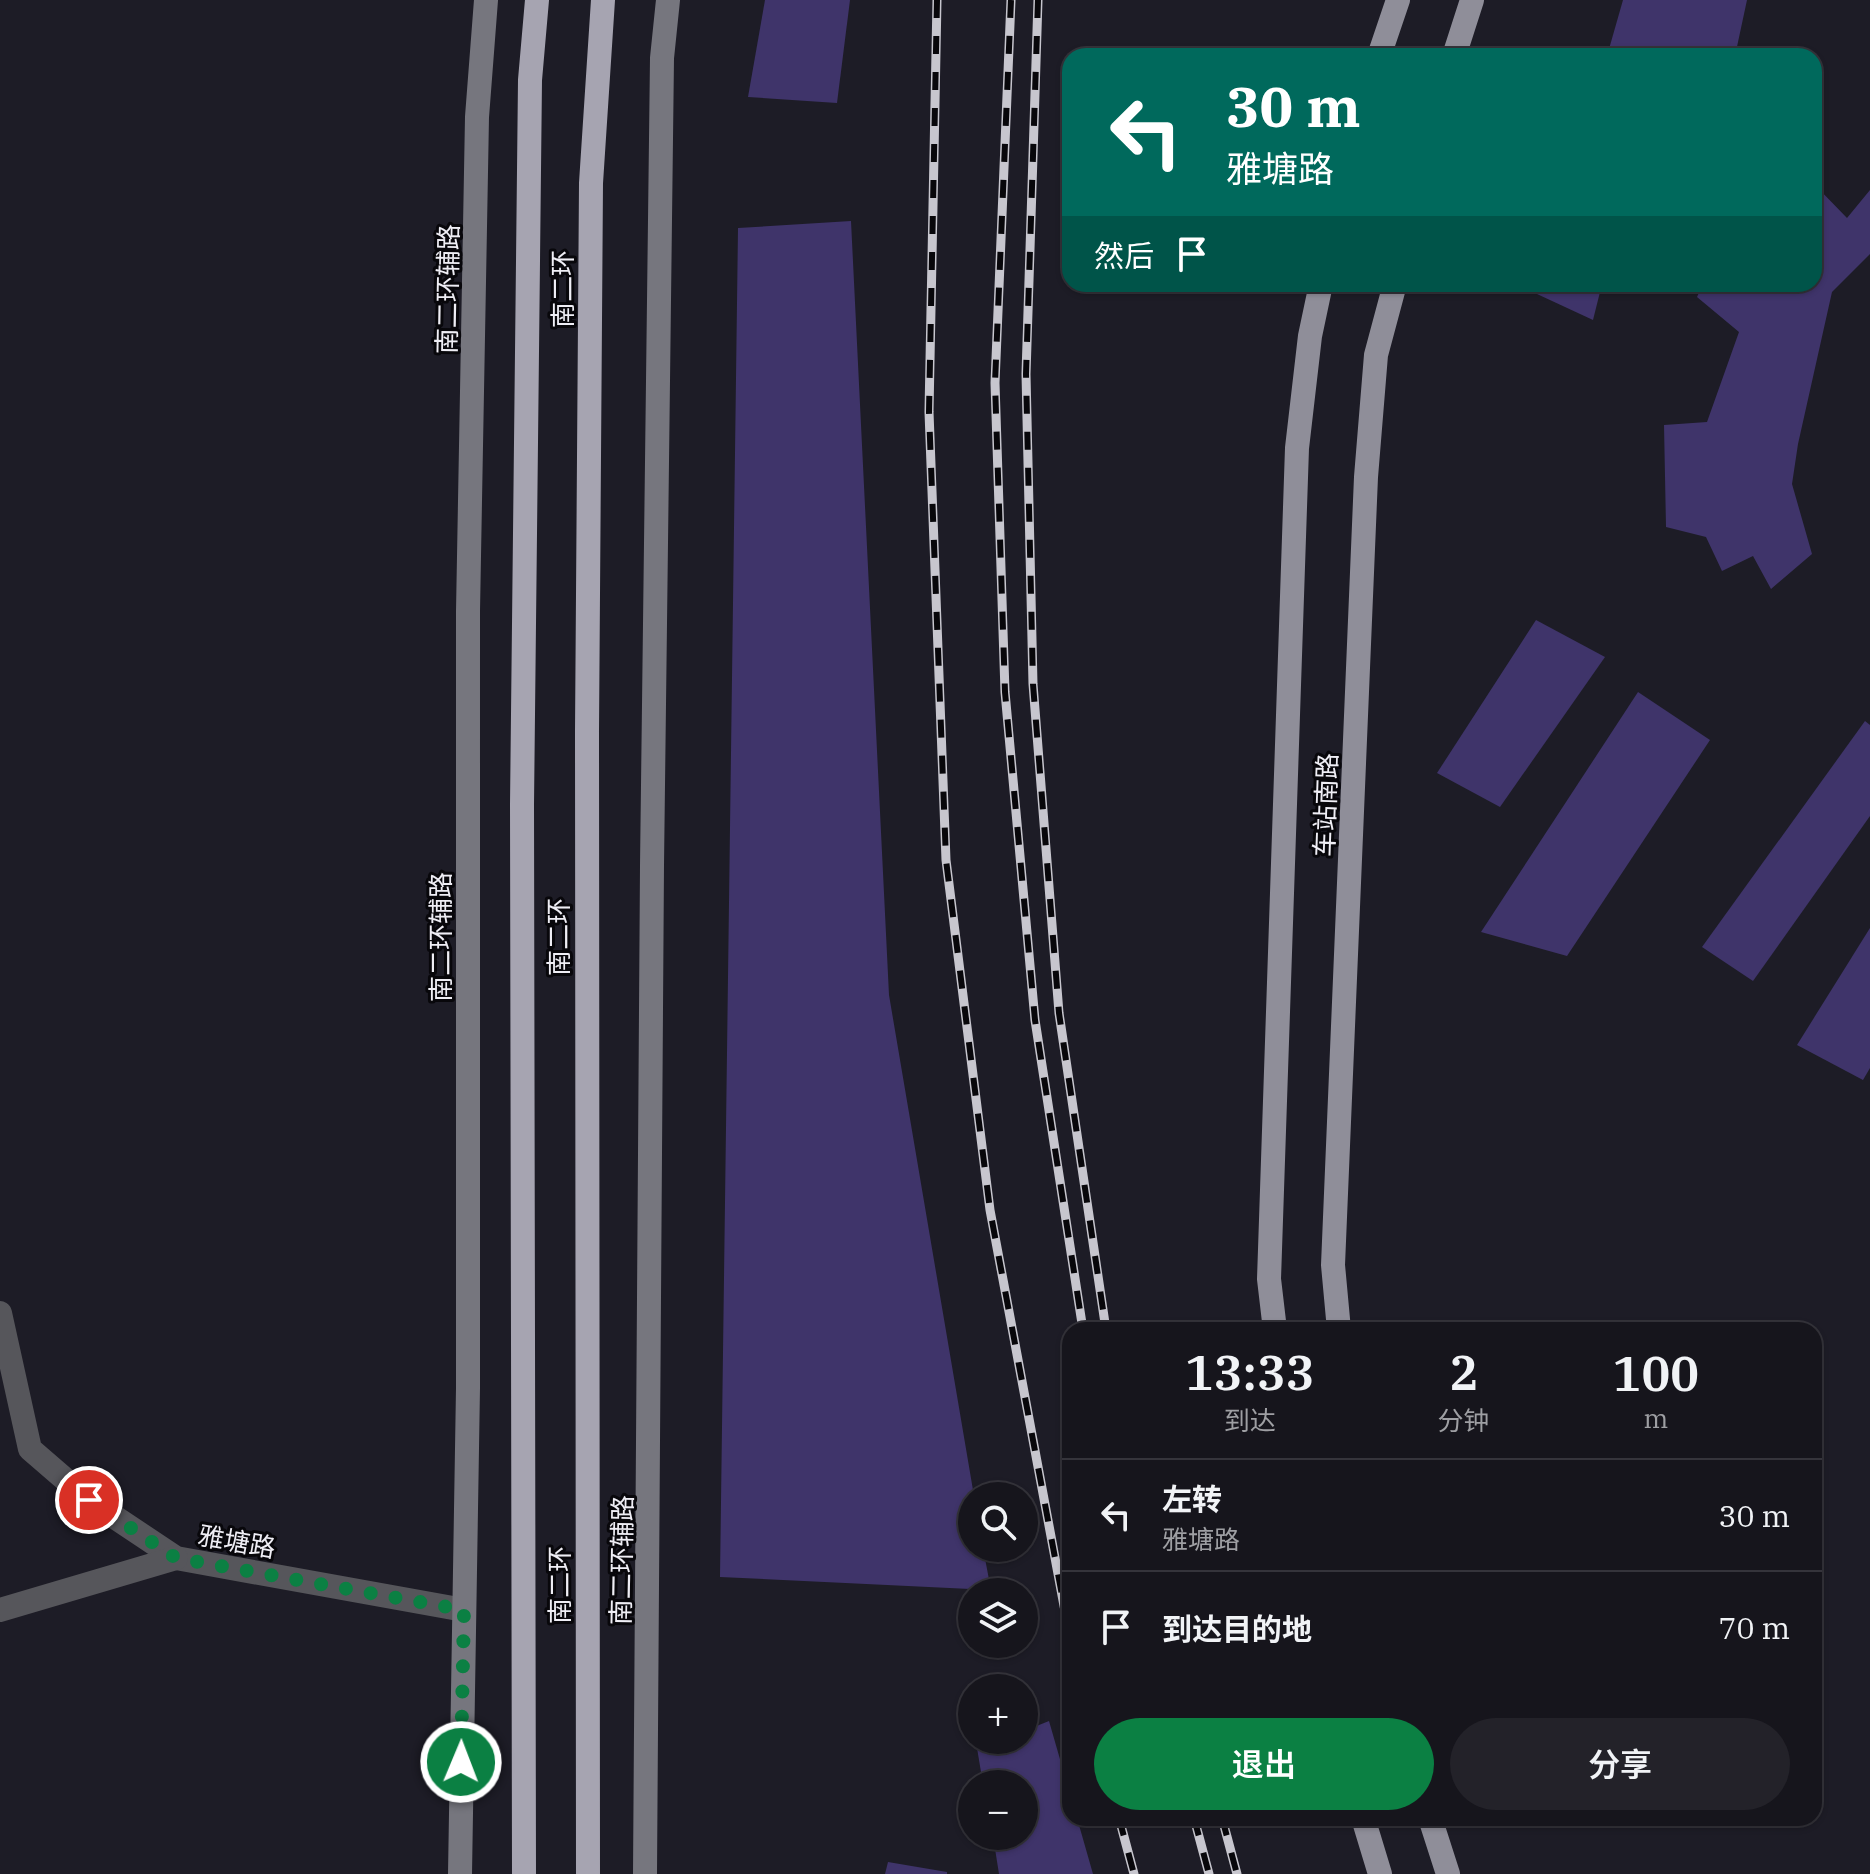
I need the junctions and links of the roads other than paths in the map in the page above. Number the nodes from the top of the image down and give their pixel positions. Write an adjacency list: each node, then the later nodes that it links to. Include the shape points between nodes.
1 (486, 0): 16 (main road, 南二环辅路, via 477,117 468,611)
2 (537, 0): 20 (highway, 南二环, via 530,80 522,805)
3 (603, 0): 21 (highway, 南二环, via 591,183)
4 (668, 0): 22 (main road, 南二环辅路, via 662,58 651,882)
5 (1398, 0): 7 (main road)
6 (1472, 0): 8 (main road)
7 (1382, 48)
8 (1457, 48)
9 (1319, 292): 12 (main road, 车站南路, via 1296,464 1269,1279)
10 (1393, 292): 13 (main road, 车站南路, via 1376,355 1366,477 1334,1250)
11 (0, 1313): 14 (street, 雅塘路, via 30,1449 89,1500)
12 (1274, 1322)
13 (1338, 1322)
14 (176, 1558): 15 (street); 16 (street, 雅塘路)
15 (0, 1610)
16 (464, 1610): 19 (main road, 南二环辅路)
17 (1365, 1826): 23 (main road)
18 (1433, 1826): 24 (main road)
19 (460, 1874)
20 (524, 1874)
21 (588, 1874)
22 (645, 1874)
23 (1380, 1874)
24 (1448, 1874)

